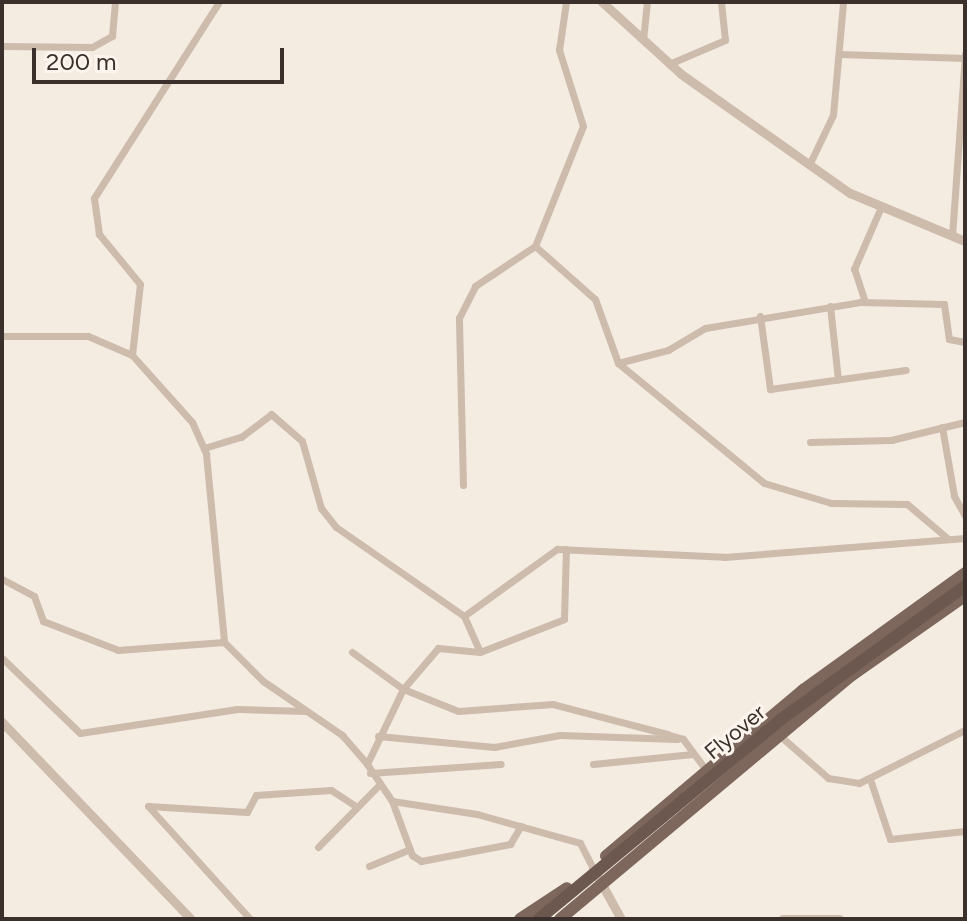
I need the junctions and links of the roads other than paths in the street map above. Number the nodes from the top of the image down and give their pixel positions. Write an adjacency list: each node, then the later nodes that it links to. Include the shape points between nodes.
1 (115, 2): 9 (street, via 112,36 92,47)
2 (219, 2): 23 (street, via 94,198 99,234 140,284)
3 (566, 2): 17 (street, via 559,50 583,126)
4 (602, 2): 8 (street)
5 (647, 2): 8 (street)
6 (721, 2): 12 (street, via 725,40)
7 (843, 2): 10 (street)
8 (643, 40): 12 (street)
9 (2, 46)
10 (839, 54): 11 (street); 13 (street, via 833,115)
11 (965, 56): 15 (street)
12 (669, 64): 13 (street)
13 (809, 165): 14 (street)
14 (881, 207): 15 (street); 18 (street, via 854,269)
15 (952, 236): 16 (street)
16 (965, 241)
17 (535, 246): 24 (street, via 602,309); 31 (street, via 475,286 459,318)
18 (865, 302): 19 (street); 22 (street, via 944,304 949,339)
19 (830, 306): 20 (street); 26 (street)
20 (760, 316): 24 (street, via 705,328 668,350); 26 (street, via 770,389)
21 (2, 336): 23 (street, via 88,336)
22 (965, 342)
23 (132, 355): 30 (street, via 192,422)
24 (618, 363): 33 (street, via 764,483 831,503 907,504)
25 (906, 370): 26 (street)
26 (838, 380)
27 (965, 422): 28 (street)
28 (942, 427): 29 (street, via 891,440); 32 (street, via 954,496)
29 (810, 442)
30 (204, 448): 40 (street, via 241,437 271,414 302,441 321,508 336,527); 41 (street)
31 (463, 485)
32 (965, 516)
33 (948, 538): 34 (street); 35 (street, via 851,552 724,557)
34 (965, 538)
35 (566, 549): 40 (street); 43 (street, via 564,619)
36 (965, 573): 47 (main road)
37 (2, 579): 41 (street, via 36,599 43,621 118,650)
38 (965, 586): 73 (highway, Flyover, bridge, via 780,720)
39 (965, 596): 50 (main road)
40 (464, 616): 43 (street)
41 (224, 642): 46 (street)
42 (352, 652): 45 (street)
43 (480, 652): 45 (street, via 438,648)
44 (2, 658): 46 (street, via 80,733 237,709)
45 (403, 689): 51 (street); 52 (street, via 458,711 553,704)
46 (307, 711): 56 (street)
47 (764, 721): 50 (street); 57 (main road)
48 (2, 722): 70 (street)
49 (965, 730): 58 (street)
50 (779, 734): 58 (street, via 828,778); 59 (main road)
51 (378, 736): 52 (street, via 494,747 560,735); 56 (street)
52 (683, 739): 53 (street)
53 (693, 754): 55 (street); 57 (street)
54 (501, 764): 56 (street)
55 (593, 764)
56 (368, 768): 60 (street)
57 (705, 769): 59 (street); 68 (main road)
58 (871, 782): 64 (street, via 890,839)
59 (718, 784): 69 (main road)
60 (377, 787): 61 (street); 62 (street)
61 (392, 801): 63 (street); 66 (street)
62 (356, 806): 65 (street); 71 (street, via 331,790 256,795 247,812 148,806)
63 (521, 826): 66 (street, via 510,844 421,861); 68 (street, via 580,843)
64 (965, 831)
65 (318, 847)
66 (410, 849): 67 (street)
67 (369, 866)
68 (593, 868): 69 (street); 72 (main road)
69 (604, 879): 74 (main road); 75 (street)
70 (191, 919)
71 (250, 919)
72 (520, 919)
73 (539, 919)
74 (560, 919)
75 (621, 919)
76 (783, 919): 77 (street)
77 (839, 919)

